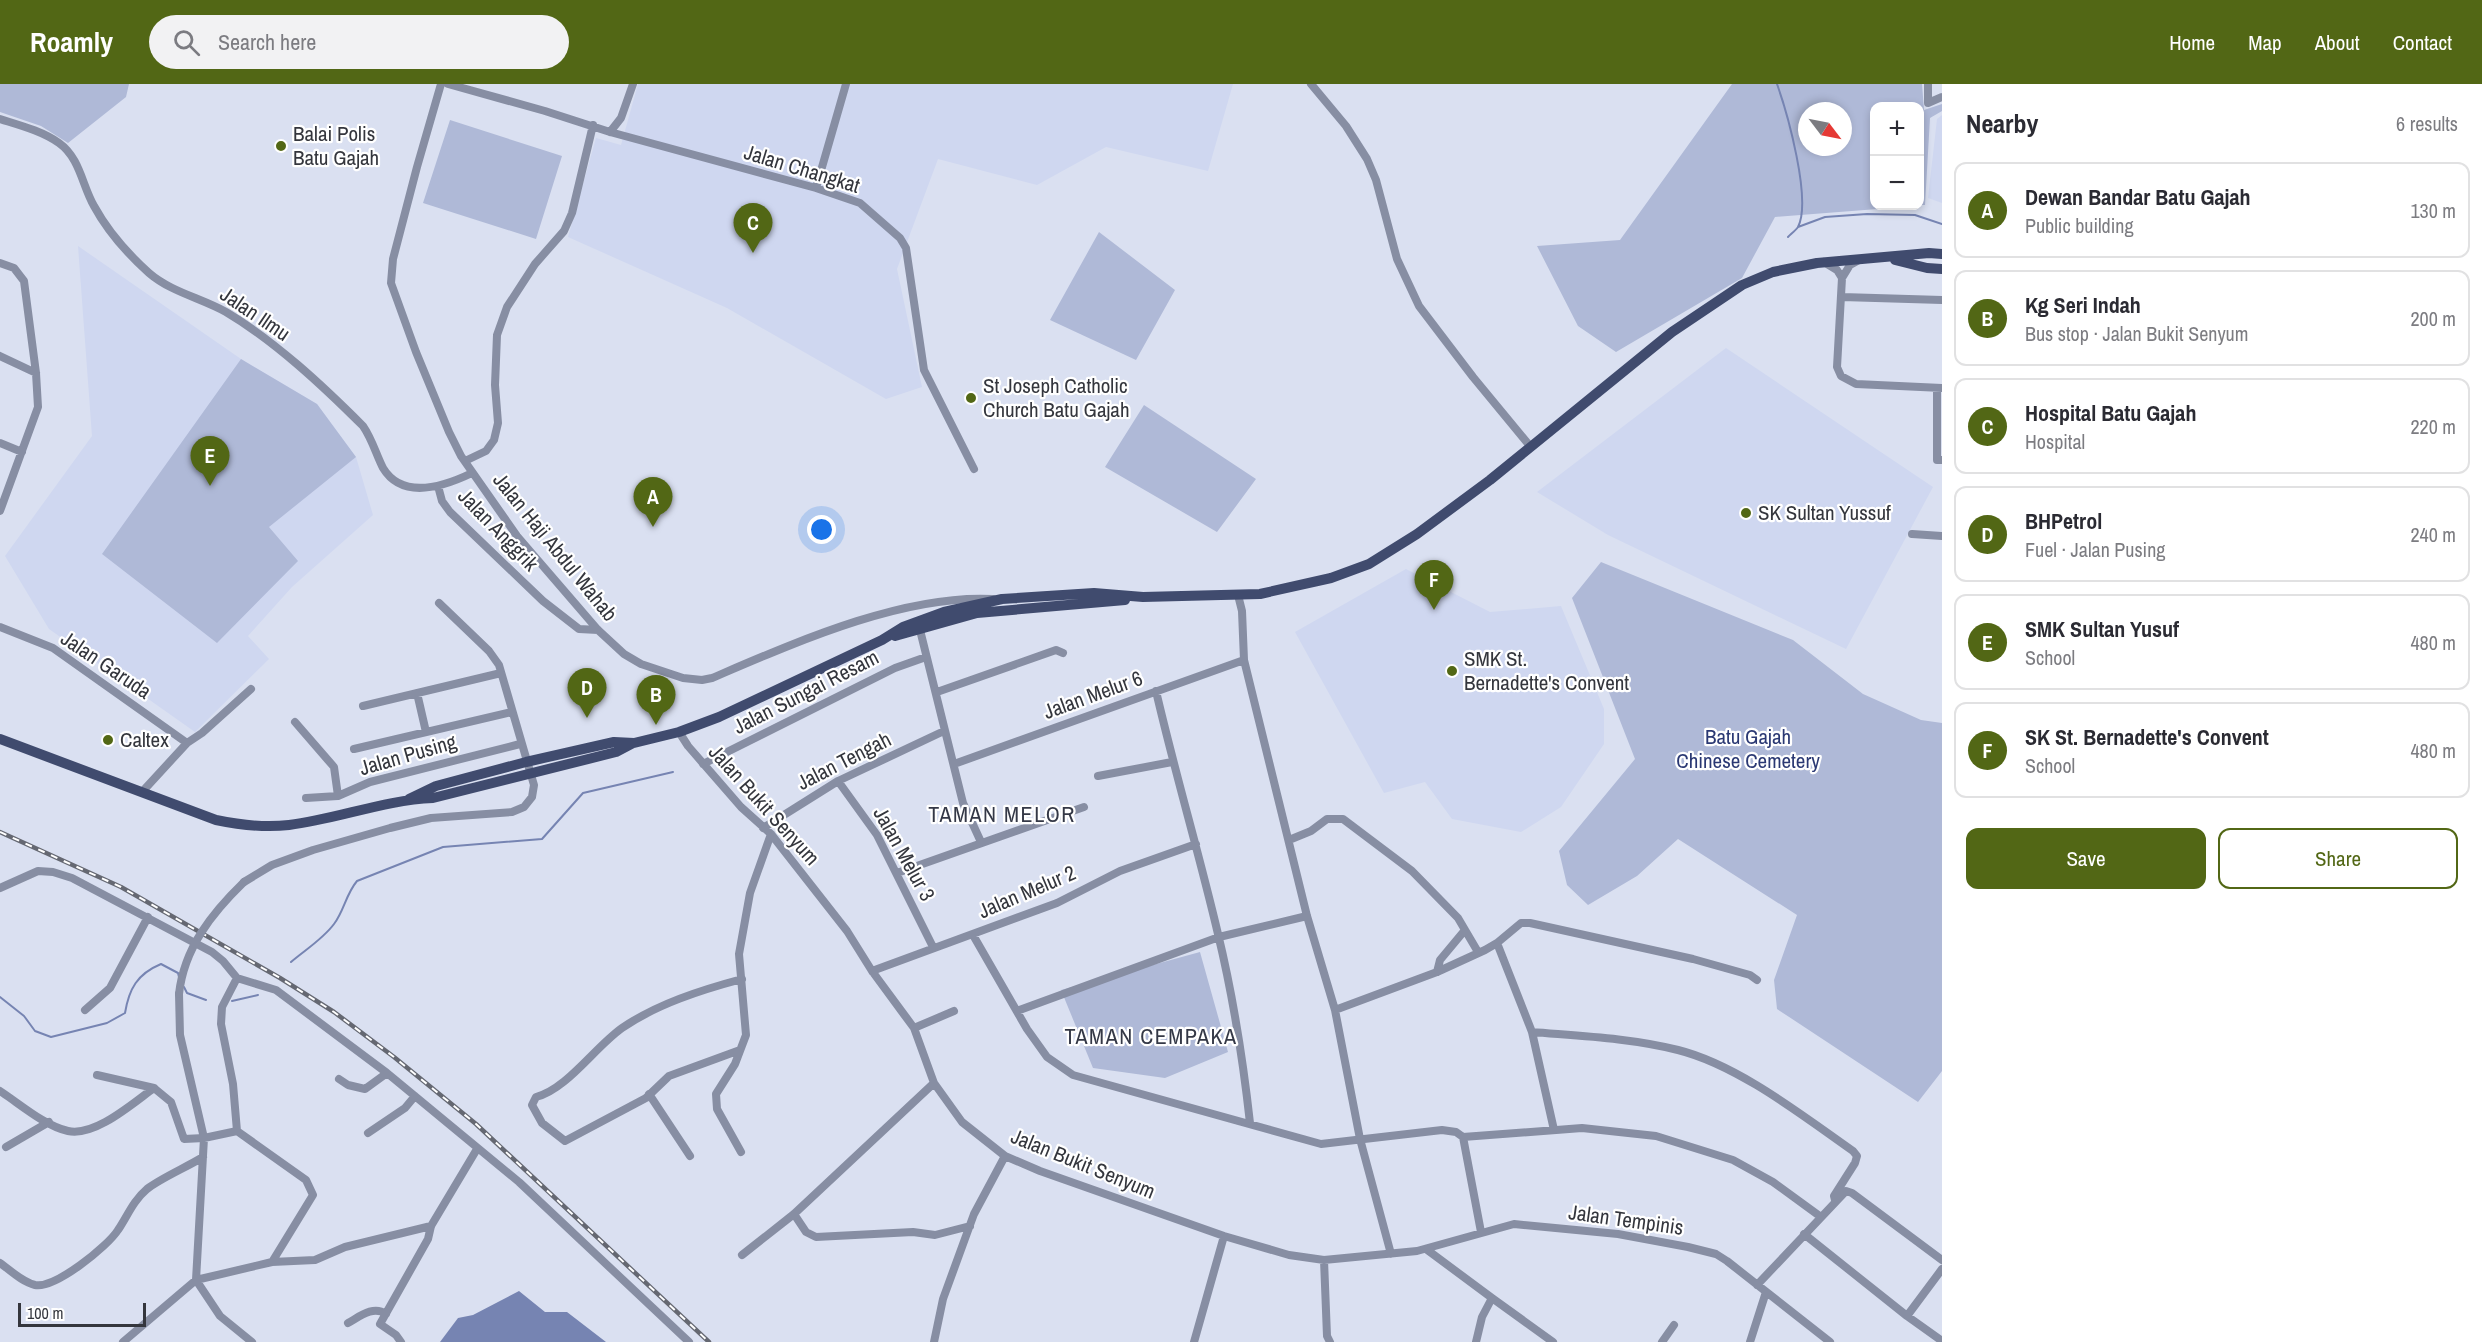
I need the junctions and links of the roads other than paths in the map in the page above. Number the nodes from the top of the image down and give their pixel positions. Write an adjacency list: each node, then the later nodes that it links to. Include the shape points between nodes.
1 (441, 84): 28 (street, Jalan Haji Abdul Wahab, via 417,167 391,283 449,432)
2 (448, 84): 9 (street, Jalan Changkat)
3 (633, 84): 10 (street, via 621,118)
4 (846, 84): 11 (street)
5 (1311, 84): 25 (street, via 1367,159 1397,259 1419,306)
6 (1929, 84): 7 (street, via 1928,103)
7 (1942, 97)
8 (0, 119): 31 (street, Jalan Ilmu, via 48,136 71,154 94,206 142,266 162,283 234,318 299,367 363,426 384,469 397,483 405,487)
9 (593, 125): 10 (street, Jalan Changkat); 28 (street, via 564,231 535,264 507,307 497,335 498,423 494,440 486,451)
10 (610, 132): 11 (street, Jalan Changkat)
11 (816, 188): 29 (street, Jalan Changkat, via 860,204 900,238 906,248 924,370)
12 (1942, 255): 13 (main road)
13 (1888, 258): 14 (main road); 17 (main road)
14 (1859, 260): 15 (main road); 18 (street, via 1850,265)
15 (1824, 262): 18 (street); 25 (main road, via 1773,272 1742,285 1672,332)
16 (0, 263): 22 (street, via 14,268 24,280)
17 (1942, 269)
18 (1842, 278): 19 (street)
19 (1842, 297): 20 (street); 23 (street, via 1837,367 1841,376 1856,384)
20 (1942, 300)
21 (0, 356): 22 (street)
22 (36, 373): 26 (street, via 38,407)
23 (1940, 388): 27 (street, via 1937,460)
24 (0, 442): 26 (street)
25 (1530, 446): 35 (main road, via 1417,534 1369,564 1330,578 1260,594)
26 (22, 452): 32 (street)
27 (1942, 460)
28 (465, 461): 30 (street, Jalan Haji Abdul Wahab)
29 (974, 469)
30 (472, 473): 31 (street, Jalan Ilmu); 43 (street, Jalan Haji Abdul Wahab, via 517,536)
31 (438, 486): 43 (street, Jalan Anggrik, via 450,512 543,601 579,629)
32 (0, 512)
33 (1912, 534): 34 (street)
34 (1942, 536)
35 (1238, 595): 36 (main road); 47 (street)
36 (1143, 597): 37 (main road, via 1094,593); 41 (main road)
37 (1002, 599): 38 (street, Jalan Haji Abdul Wahab); 40 (main road)
38 (945, 600): 40 (street); 43 (street, Jalan Haji Abdul Wahab, via 896,610 795,642 702,680 641,664)
39 (439, 603): 49 (street, via 489,651)
40 (965, 606): 41 (main road); 45 (main road, via 903,627)
41 (977, 613): 44 (main road)
42 (0, 627): 61 (street, Jalan Garuda, via 53,648)
43 (598, 630)
44 (920, 630): 45 (main road); 48 (street)
45 (882, 640): 59 (main road)
46 (1063, 653): 52 (street, via 1056,650)
47 (1244, 655): 51 (street, Jalan Melur 6); 79 (street)
48 (926, 657): 52 (street); 67 (street, Jalan Sungai Resam, via 895,668)
49 (501, 673): 53 (street); 55 (street)
50 (251, 689): 61 (street)
51 (1156, 691): 66 (street); 68 (street, Jalan Melur 6)
52 (937, 692): 57 (street)
53 (417, 693): 54 (street); 58 (street)
54 (363, 706)
55 (512, 712): 58 (street); 63 (street)
56 (296, 722): 73 (street, via 334,767)
57 (944, 731): 68 (street); 71 (street, Jalan Tengah)
58 (426, 732): 64 (street)
59 (680, 732): 62 (main road); 67 (street, Jalan Bukit Senyum)
60 (0, 738): 72 (main road)
61 (187, 743): 72 (street)
62 (634, 743): 65 (main road, via 614,742); 69 (main road, via 616,752)
63 (520, 744): 65 (street); 73 (street, Jalan Pusing, via 370,782)
64 (354, 748)
65 (526, 762): 69 (street); 75 (main road, via 436,786)
66 (1172, 762): 70 (street); 81 (street)
67 (704, 764): 77 (street, Jalan Bukit Senyum)
68 (954, 764): 80 (street, via 963,803)
69 (530, 774): 75 (main road, via 433,798); 118 (street, bridge, via 534,785 532,797 524,807 512,812 431,818 313,850 272,865 244,882 217,909 187,960 179,994 180,1035)
70 (1098, 776)
71 (838, 781): 77 (street, Jalan Tengah); 82 (street, Jalan Melur 3, via 877,836)
72 (142, 792): 75 (main road, via 216,820 263,826 315,820)
73 (338, 796): 74 (street, Jalan Pusing)
74 (306, 798)
75 (409, 799)
76 (1084, 807): 80 (street)
77 (763, 828): 78 (street, Jalan Bukit Senyum)
78 (771, 834): 92 (street, Jalan Bukit Senyum, via 847,931); 95 (street, via 750,893 739,954)
79 (1289, 840): 84 (street); 86 (street, via 1327,819 1342,819 1412,871)
80 (981, 842): 82 (street)
81 (1196, 844): 87 (street, Jalan Melur 2, via 1120,870 1057,903); 88 (street)
82 (897, 873): 90 (street, Jalan Melur 3)
83 (0, 888): 85 (street, via 38,871 53,872)
84 (1307, 916): 88 (street); 98 (street)
85 (148, 917): 94 (street, via 212,952); 97 (street, via 110,988)
86 (1465, 930): 91 (street); 93 (street, via 1440,960)
87 (973, 935): 90 (street, Jalan Melur 2); 100 (street)
88 (1219, 937): 100 (street); 113 (street, via 1244,1066)
89 (1497, 942): 91 (street); 96 (street, via 1526,922 1693,959); 102 (street)
90 (933, 947): 92 (street, Jalan Melur 2)
91 (1478, 952): 93 (street)
92 (872, 971): 101 (street, Jalan Bukit Senyum)
93 (1437, 972): 98 (street)
94 (237, 978): 104 (street, via 276,990); 115 (street, via 222,1007 221,1024)
95 (742, 979): 103 (street, via 746,1035); 110 (street, via 707,988 641,1017 621,1029 560,1086 536,1097 532,1105 542,1123 565,1141)
96 (1757, 980)
97 (85, 1010)
98 (1335, 1010): 119 (street)
99 (954, 1011): 101 (street)
100 (1017, 1011): 113 (street, via 1047,1057 1073,1075)
101 (914, 1028): 107 (street, Jalan Bukit Senyum)
102 (1532, 1032): 114 (street); 126 (street, via 1590,1036 1679,1050 1728,1070 1853,1151 1857,1156 1855,1163)
103 (740, 1050): 110 (street, via 669,1076); 122 (street, via 716,1094 717,1109)
104 (387, 1073): 106 (street, via 365,1089); 111 (street)
105 (98, 1075): 108 (street)
106 (339, 1079)
107 (934, 1083): 124 (street, Jalan Bukit Senyum, via 962,1122); 127 (street)
108 (154, 1088): 112 (street, via 87,1131 66,1131); 118 (street, via 171,1102 184,1139)
109 (0, 1091): 112 (street)
110 (650, 1094): 123 (street)
111 (415, 1096): 116 (street, via 405,1108); 121 (street)
112 (50, 1122): 120 (street)
113 (1250, 1123): 119 (street, via 1321,1144)
114 (1554, 1130): 117 (street); 128 (street, via 1582,1128 1656,1136 1733,1160)
115 (237, 1131): 118 (street); 139 (street, via 306,1180 313,1195)
116 (368, 1133)
117 (1463, 1137): 119 (street, via 1442,1130); 131 (street)
118 (204, 1138): 125 (street)
119 (1360, 1138): 135 (street)
120 (6, 1147)
121 (477, 1149): 129 (street); 154 (street, via 519,1182)
122 (741, 1152)
123 (690, 1156)
124 (1005, 1156): 130 (street); 133 (street, Jalan Bukit Senyum)
125 (203, 1157): 140 (street, via 148,1188 131,1206 107,1244 60,1278 36,1285); 142 (street)
126 (1835, 1200): 128 (street); 138 (street, via 1843,1192 1852,1193)
127 (794, 1214): 130 (street, via 806,1232 816,1237 913,1232 935,1235); 136 (street)
128 (1821, 1216): 132 (street)
129 (431, 1226): 139 (street, via 345,1247 315,1260); 146 (street, via 428,1239)
130 (970, 1226): 155 (street, via 943,1299)
131 (1481, 1232): 134 (street, Jalan Tempinis); 143 (street, Jalan Tempinis, via 1514,1224 1618,1233 1676,1244 1716,1254)
132 (1804, 1234): 143 (street); 147 (street)
133 (1224, 1236): 137 (street, Jalan Bukit Senyum, via 1289,1255); 156 (street)
134 (1426, 1249): 135 (street, Jalan Tempinis); 145 (street)
135 (1390, 1254): 137 (street, Jalan Bukit Senyum)
136 (742, 1255)
137 (1324, 1260): 157 (street)
138 (1942, 1260)
139 (272, 1262): 142 (street)
140 (0, 1263)
141 (1942, 1269): 147 (street)
142 (196, 1280): 151 (street); 152 (street, via 220,1316)
143 (1757, 1285): 144 (street, Jalan Tempinis)
144 (1766, 1292): 161 (street); 162 (street, Jalan Tempinis)
145 (1492, 1298): 158 (street); 159 (street)
146 (386, 1314): 148 (street, via 373,1311); 153 (street, via 380,1324)
147 (1907, 1316): 150 (street)
148 (348, 1323)
149 (1674, 1325): 160 (street)
150 (1942, 1341)
151 (123, 1342)
152 (252, 1342)
153 (401, 1342)
154 (689, 1342)
155 (934, 1342)
156 (1194, 1342)
157 (1330, 1342)
158 (1476, 1342)
159 (1553, 1342)
160 (1662, 1342)
161 (1750, 1342)
162 (1830, 1342)

